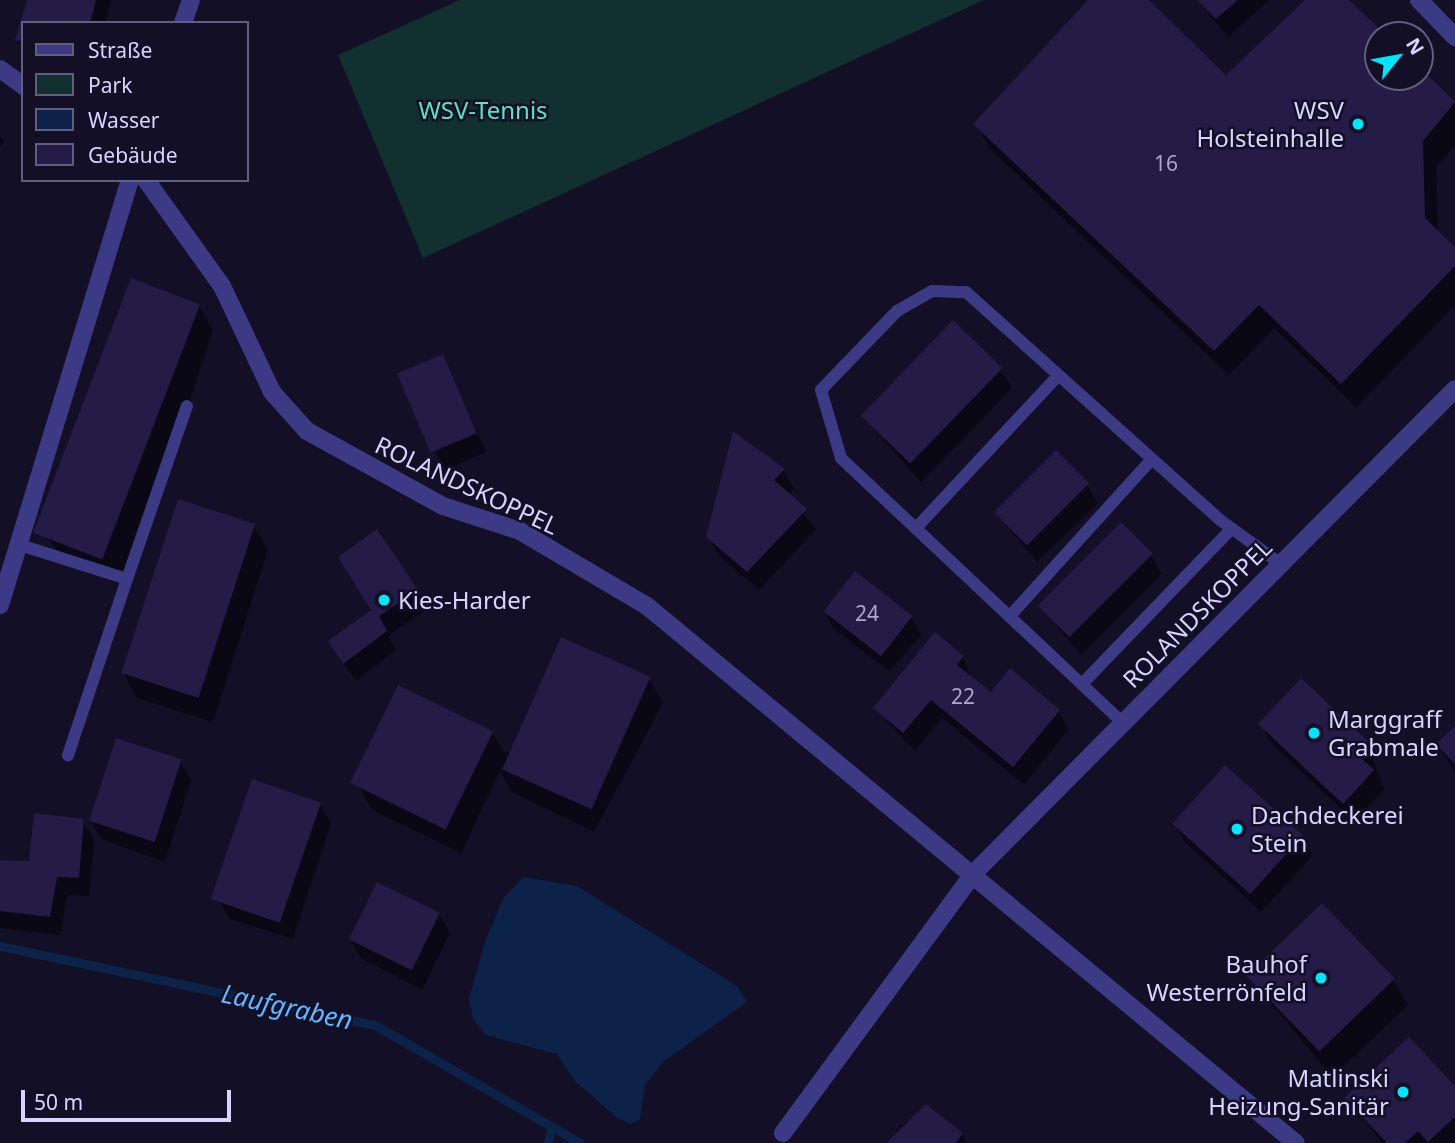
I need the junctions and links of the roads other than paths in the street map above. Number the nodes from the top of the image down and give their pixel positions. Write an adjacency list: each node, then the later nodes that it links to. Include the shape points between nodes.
1 (191, 0): 3 (street)
2 (1419, 0): 4 (street)
3 (184, 21)
4 (1455, 37)
5 (0, 69): 6 (street)
6 (21, 85)
7 (129, 182): 15 (street)
8 (147, 182): 23 (street, ROLANDSKOPPEL, via 216,276 272,392 307,431 443,506 520,531 647,606)
9 (1057, 377): 12 (lane); 13 (lane); 13 (lane, via 966,292 932,291 897,312 821,390 825,419 841,458)
10 (1455, 389): 16 (street, ROLANDSKOPPEL)
11 (187, 406): 17 (lane)
12 (1151, 460): 14 (lane); 19 (lane)
13 (916, 528): 19 (lane)
14 (1231, 529): 16 (lane); 20 (lane)
15 (20, 545): 17 (lane); 18 (street)
16 (1281, 564): 21 (street, ROLANDSKOPPEL)
17 (127, 579): 22 (lane)
18 (0, 605)
19 (1010, 616): 20 (lane)
20 (1082, 684): 21 (lane)
21 (1123, 723): 23 (street, ROLANDSKOPPEL)
22 (68, 755)
23 (974, 873): 24 (street, ROLANDSKOPPEL); 25 (street, ROLANDSKOPPEL)
24 (783, 1133)
25 (1296, 1143)

